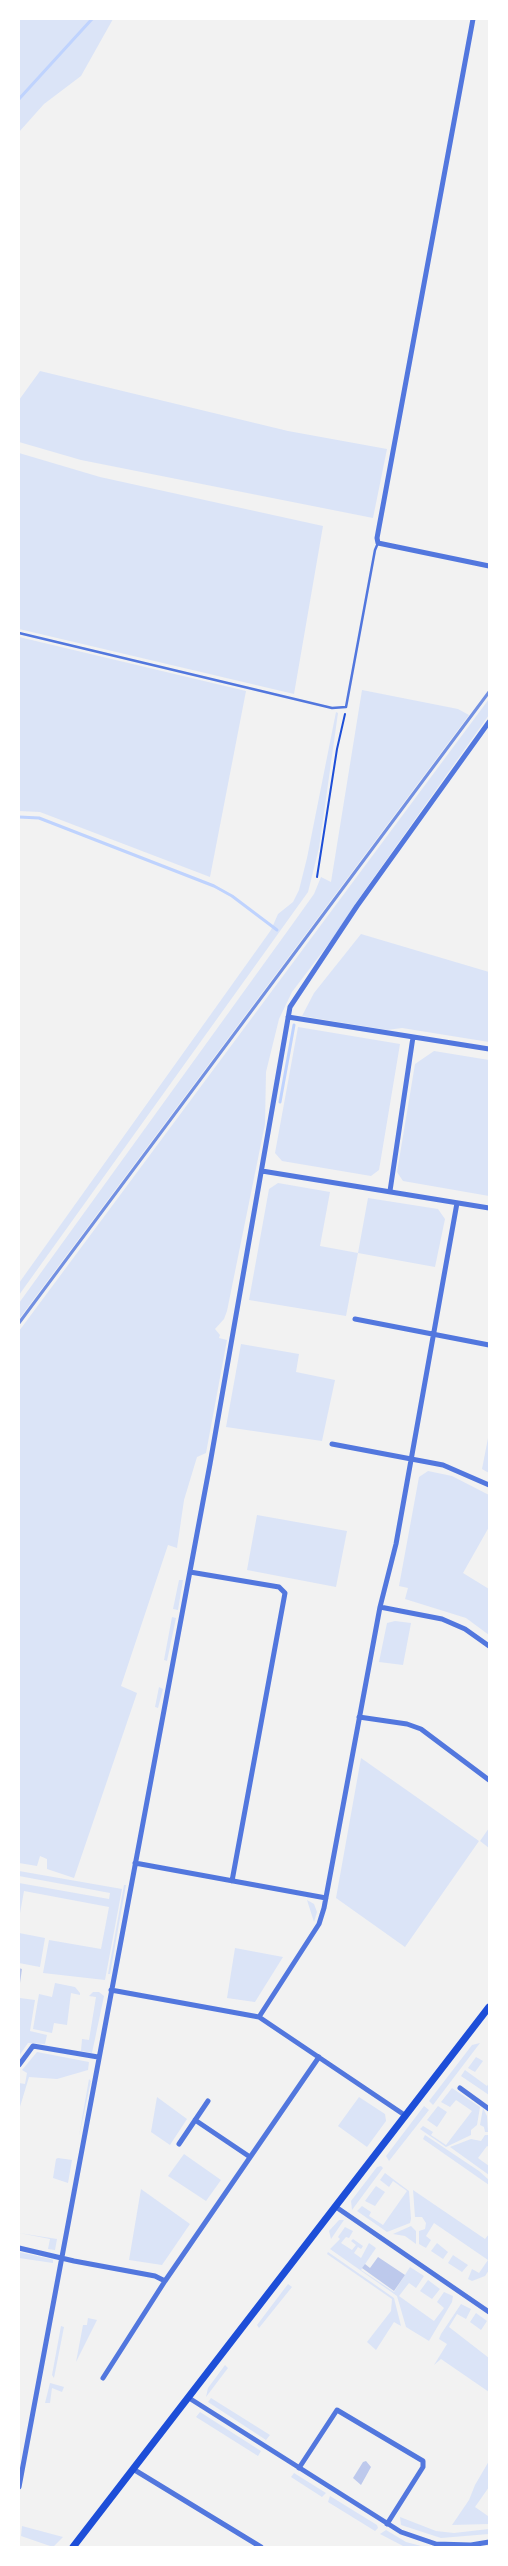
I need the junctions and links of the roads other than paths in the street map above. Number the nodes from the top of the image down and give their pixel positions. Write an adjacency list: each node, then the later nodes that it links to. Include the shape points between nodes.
1 (473, 19): 2 (street)
2 (378, 543): 3 (street); 4 (lane, via 346,707 332,708)
3 (489, 566)
4 (19, 633)
5 (489, 722): 6 (street, via 293,1000)
6 (288, 1018): 7 (street); 9 (street)
7 (413, 1037): 8 (street); 10 (street)
8 (489, 1049)
9 (262, 1170): 10 (street); 19 (street)
10 (390, 1192): 11 (street)
11 (457, 1203): 12 (street); 14 (street)
12 (489, 1208)
13 (355, 1319): 14 (street)
14 (432, 1334): 15 (street); 17 (street)
15 (489, 1345)
16 (332, 1444): 17 (street)
17 (410, 1458): 18 (street, via 452,1468); 20 (street, via 396,1544)
18 (489, 1485)
19 (190, 1572): 24 (street); 25 (street, via 278,1587 285,1594)
20 (380, 1607): 21 (street, via 442,1619); 22 (street)
21 (489, 1646)
22 (359, 1717): 23 (street, via 421,1729); 26 (street)
23 (489, 1780)
24 (134, 1863): 25 (street); 27 (street)
25 (232, 1881): 26 (street)
26 (326, 1898): 29 (street, via 319,1924)
27 (111, 1990): 29 (street); 31 (street)
28 (489, 2007): 36 (main road)
29 (259, 2017): 30 (street)
30 (319, 2057): 36 (street); 39 (street)
31 (98, 2058): 32 (street, via 33,2046); 42 (street)
32 (19, 2065)
33 (460, 2088): 35 (street)
34 (208, 2101): 37 (street)
35 (489, 2109)
36 (406, 2116): 40 (main road)
37 (196, 2120): 38 (street); 39 (street)
38 (179, 2144)
39 (250, 2157): 43 (street)
40 (336, 2207): 44 (street); 46 (main road)
41 (19, 2248): 42 (street)
42 (62, 2258): 43 (street, via 155,2276); 49 (street)
43 (165, 2281): 45 (street)
44 (489, 2312)
45 (103, 2378)
46 (189, 2398): 47 (street); 48 (main road)
47 (299, 2468): 50 (street); 50 (street, via 337,2410 423,2461)
48 (134, 2469): 52 (main road); 53 (street)
49 (19, 2487)
50 (387, 2524): 51 (street, via 436,2544)
51 (489, 2542)
52 (73, 2547)
53 (261, 2547)

